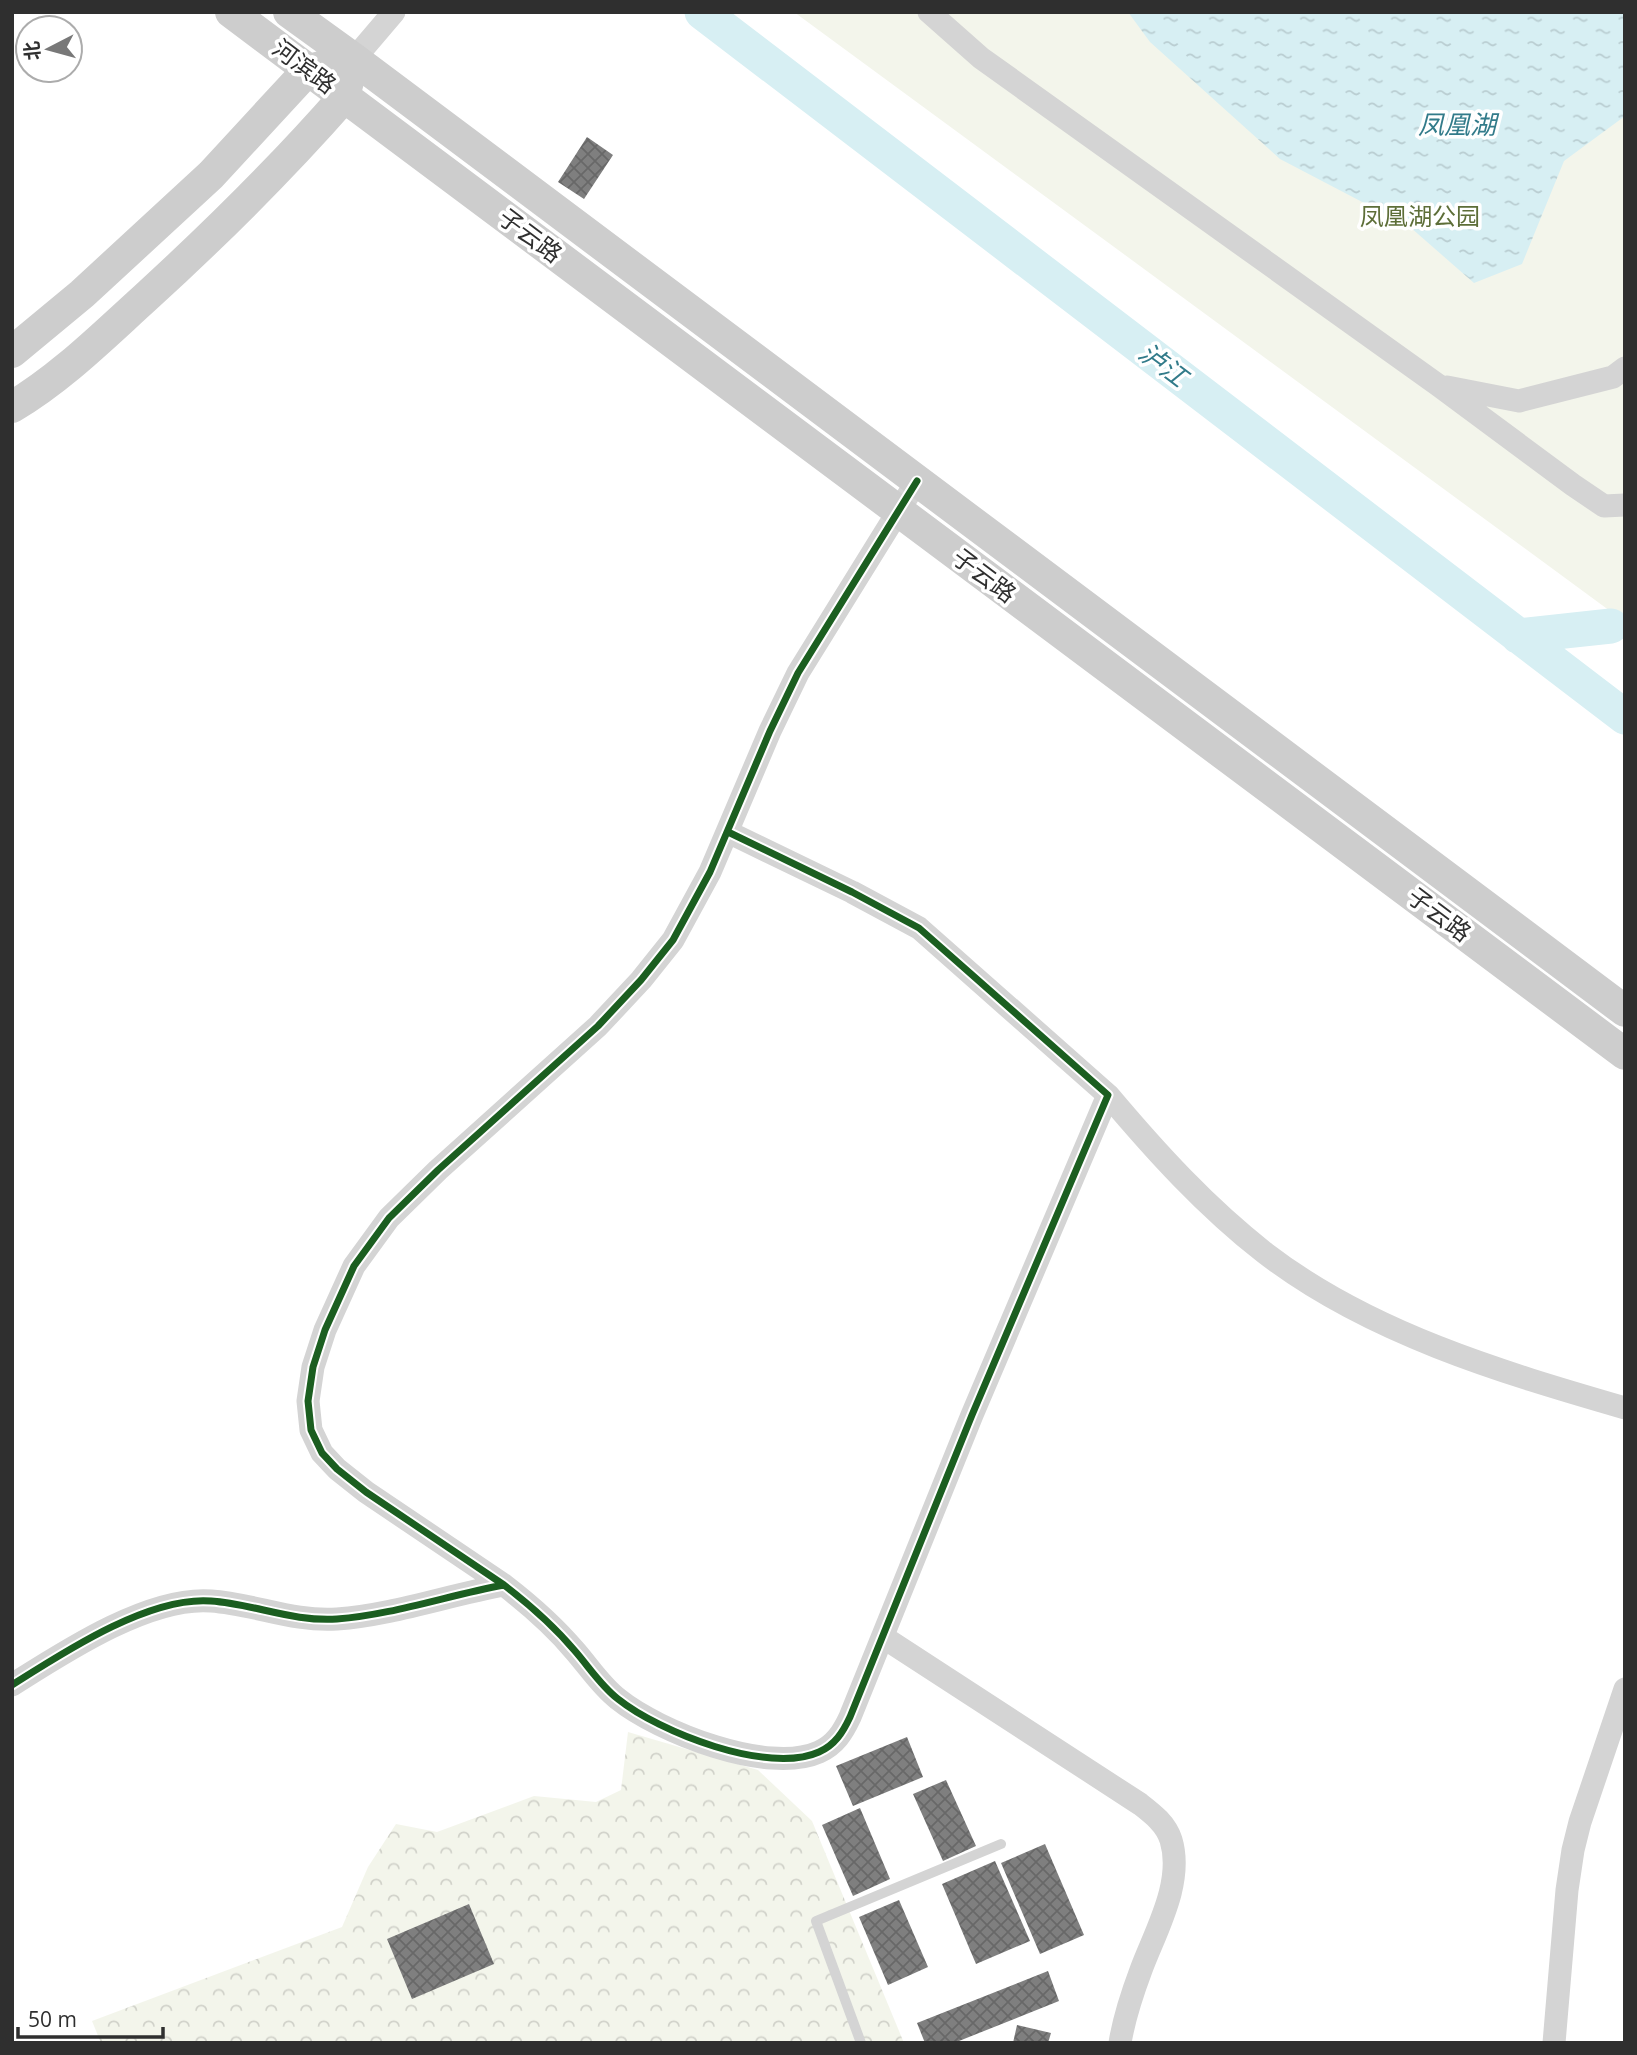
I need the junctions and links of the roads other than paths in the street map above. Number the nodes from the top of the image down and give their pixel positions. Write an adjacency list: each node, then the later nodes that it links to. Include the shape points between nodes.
1 (231, 12): 6 (main road, 河滨路)
2 (289, 12): 5 (main road, 河滨路)
3 (394, 12): 5 (street)
4 (929, 12): 10 (street, via 981,58)
5 (354, 59): 6 (main road); 7 (main road); 12 (main road, 子云路)
6 (308, 70): 7 (main road, 河滨路); 8 (main road, via 192,193)
7 (344, 97): 11 (main road, via 194,253 81,355); 14 (main road, 子云路)
8 (12, 352)
9 (1625, 368): 10 (street, via 1613,377 1519,401)
10 (1438, 385): 13 (street, via 1604,506)
11 (12, 407)
12 (917, 481): 14 (street); 16 (main road, 子云路)
13 (1625, 505)
14 (898, 511): 15 (street, via 798,673); 17 (main road, 子云路)
15 (728, 832): 18 (street, via 919,929); 20 (street, via 691,910 641,980 598,1026 418,1189 370,1241 339,1296 317,1352 309,1385 309,1416 322,1453 366,1492)
16 (1625, 1011)
17 (1625, 1054)
18 (1108, 1095): 19 (street, via 1217,1212 1265,1253 1317,1288 1455,1353); 21 (street)
19 (1625, 1408)
20 (504, 1585): 21 (street, via 554,1627 606,1689 633,1711 713,1746 770,1758 806,1756 832,1745 850,1717); 22 (street, via 339,1619 298,1619 227,1603 183,1601 128,1620)
21 (883, 1637): 26 (street, via 1140,1804 1166,1828 1174,1852 1172,1884 1129,2001)
22 (12, 1685)
23 (1625, 1689): 27 (street, via 1573,1850)
24 (1001, 1844): 25 (lane, via 816,1921)
25 (861, 2043)
26 (1120, 2043)
27 (1554, 2043)

